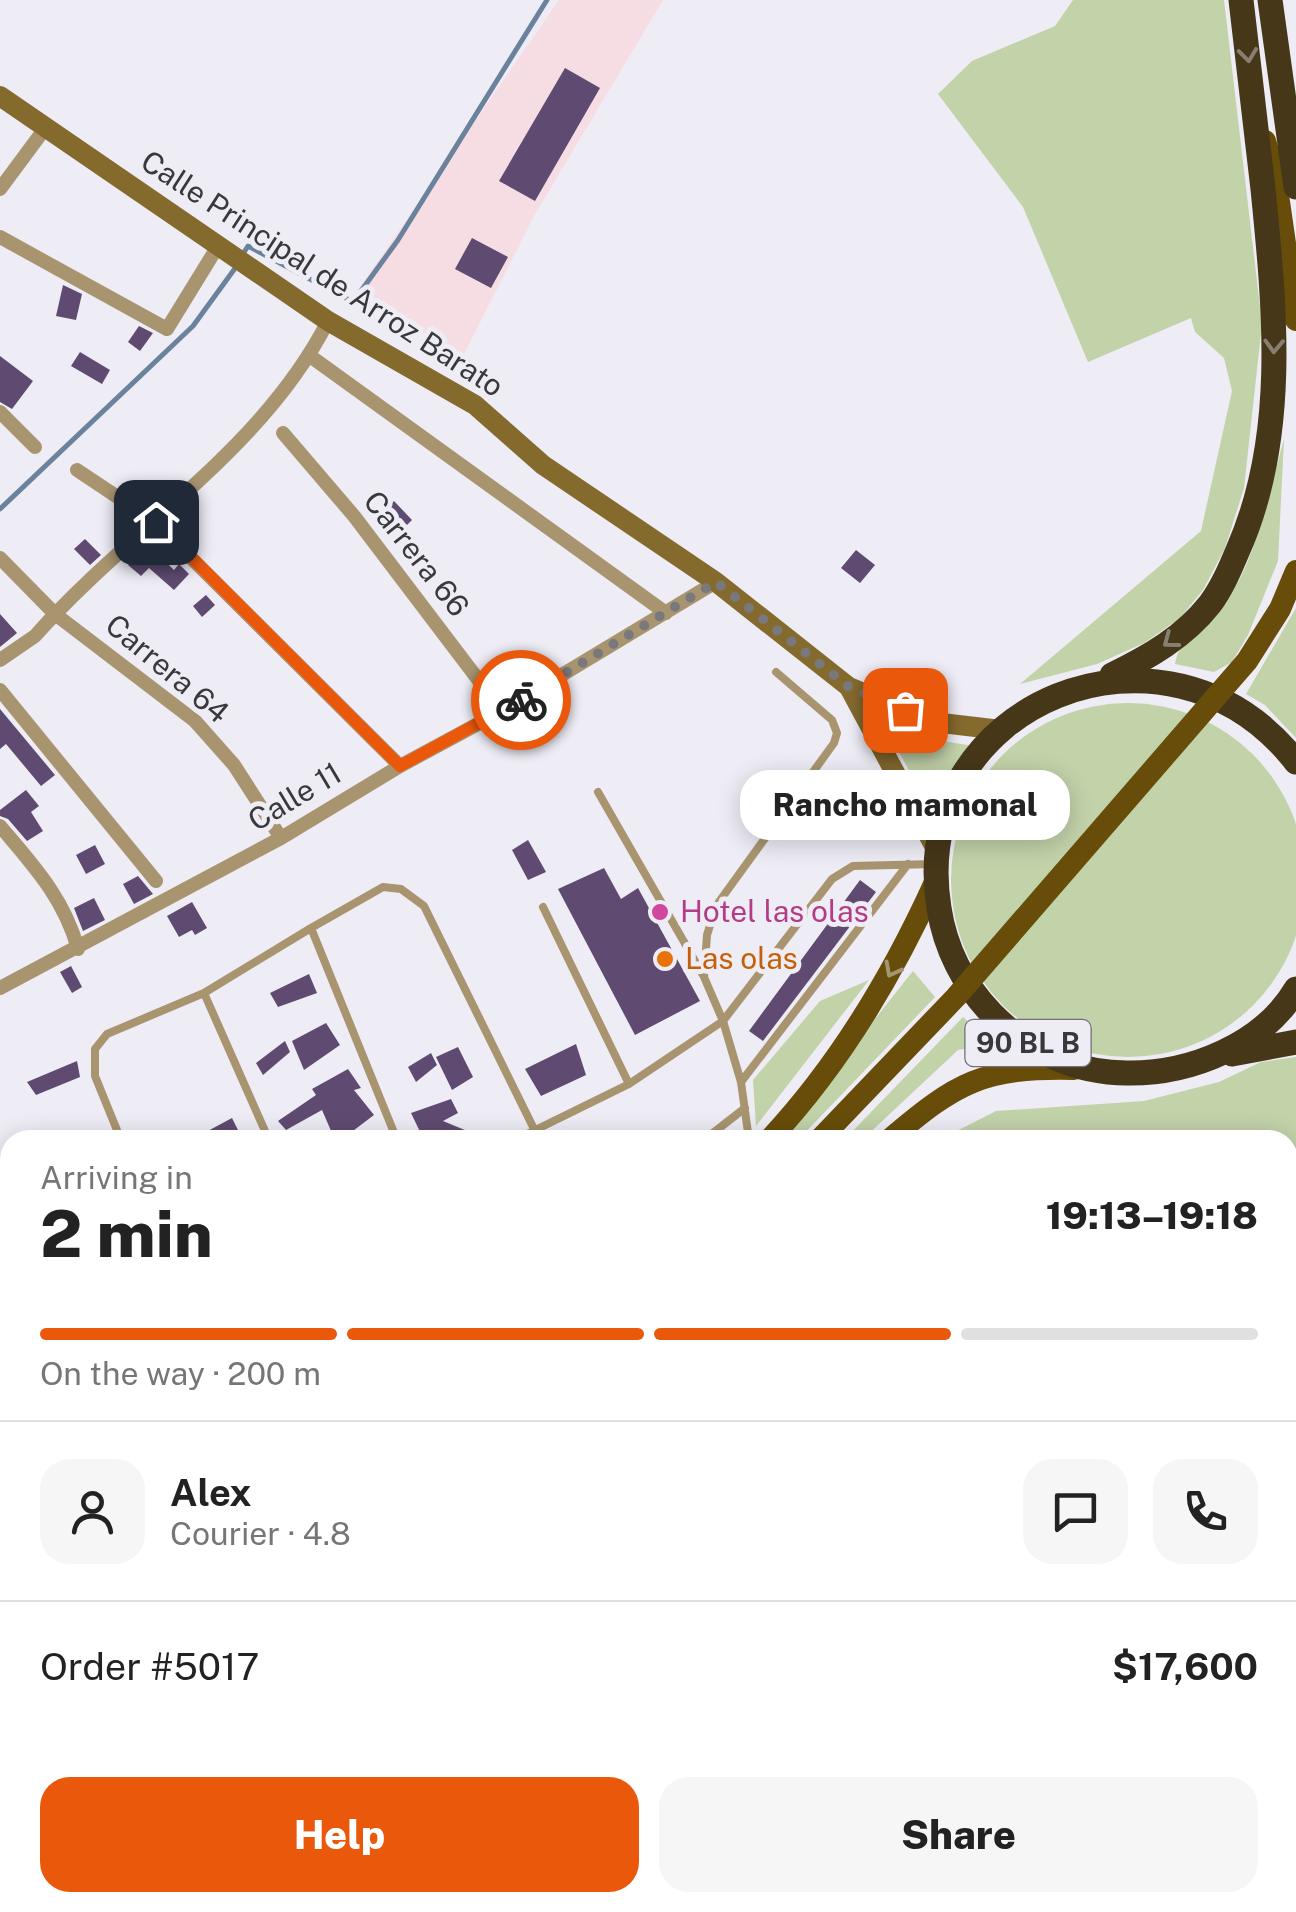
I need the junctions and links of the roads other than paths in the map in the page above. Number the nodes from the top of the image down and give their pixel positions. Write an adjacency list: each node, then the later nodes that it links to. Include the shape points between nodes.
1 (1241, 0): 4 (highway, one-way to 4)
2 (1270, 0): 6 (highway)
3 (0, 96): 5 (street, Calle Principal de Arroz Barato)
4 (1254, 110): 6 (main road); 25 (highway, one-way to 25, via 1276,308 1273,386 1256,500 1212,602 1171,642)
5 (46, 127): 7 (street); 9 (street, Calle Principal de Arroz Barato)
6 (1286, 180): 10 (main road)
7 (0, 189)
8 (0, 238): 9 (street, via 167,330)
9 (223, 250): 11 (street, Calle Principal de Arroz Barato)
10 (1296, 320)
11 (328, 321): 12 (street); 20 (street, Calle Principal de Arroz Barato, via 475,405 543,465)
12 (310, 356): 17 (street, via 264,414); 21 (street)
13 (0, 412): 15 (street)
14 (282, 434): 28 (street, Carrera 66, via 354,516)
15 (35, 447)
16 (77, 470): 17 (street)
17 (156, 522): 22 (street); 31 (street)
18 (0, 558): 22 (street, Carrera 64)
19 (1296, 571): 60 (main road, bridge, via 1247,661 956,997)
20 (716, 582): 21 (street, Calle 11); 26 (street, Calle Principal de Arroz Barato)
21 (666, 613): 28 (street, Calle 11)
22 (55, 614): 23 (street); 34 (street, Carrera 64, via 195,721 234,765)
23 (0, 660)
24 (776, 672): 41 (lane, via 832,720 837,733 716,906 706,935)
25 (1098, 682): 29 (highway, 90 BL B, via 1057,694); 30 (highway, 90 BL B, via 1157,680 1214,694 1248,714)
26 (849, 687): 29 (street, Calle Principal de Arroz Barato, via 934,722); 36 (street, Calle Principal de Arroz Barato)
27 (0, 690): 37 (street)
28 (502, 712): 31 (street, Calle 11)
29 (1001, 730): 36 (highway, 90 BL B, via 958,785)
30 (1296, 762)
31 (400, 766): 34 (street, Calle 11)
32 (598, 792): 41 (lane)
33 (0, 826): 40 (street, via 44,876)
34 (281, 838): 40 (street, Calle 11)
35 (908, 864): 36 (lane); 45 (lane, via 853,866 832,879); 49 (lane)
36 (936, 866): 48 (highway, 90 BL B, via 941,924 977,998 1006,1028); 59 (main road, one-way to 59, via 885,984 828,1070)
37 (156, 881)
38 (543, 907): 50 (lane)
39 (312, 928): 44 (lane); 54 (lane); 55 (lane, via 384,887 402,889 424,906)
40 (78, 948): 42 (street, Calle 11)
41 (704, 977): 45 (lane)
42 (0, 988)
43 (1296, 989): 47 (highway, 90 BL B, via 1256,1032)
44 (204, 993): 52 (lane, via 107,1034 95,1049 95,1076); 53 (lane)
45 (723, 1021): 49 (lane); 50 (lane)
46 (1296, 1042): 47 (highway, 90 BL B)
47 (1212, 1058): 48 (highway, 90 BL B, via 1147,1074)
48 (1079, 1069): 61 (main road, via 1024,1068 978,1079)
49 (741, 1082): 51 (lane)
50 (629, 1084): 56 (lane)
51 (745, 1108): 57 (lane); 58 (lane)
52 (117, 1130)
53 (264, 1130)
54 (393, 1130)
55 (535, 1130)
56 (537, 1130)
57 (717, 1130)
58 (748, 1130)
59 (777, 1130)
60 (829, 1130)
61 (901, 1130)

